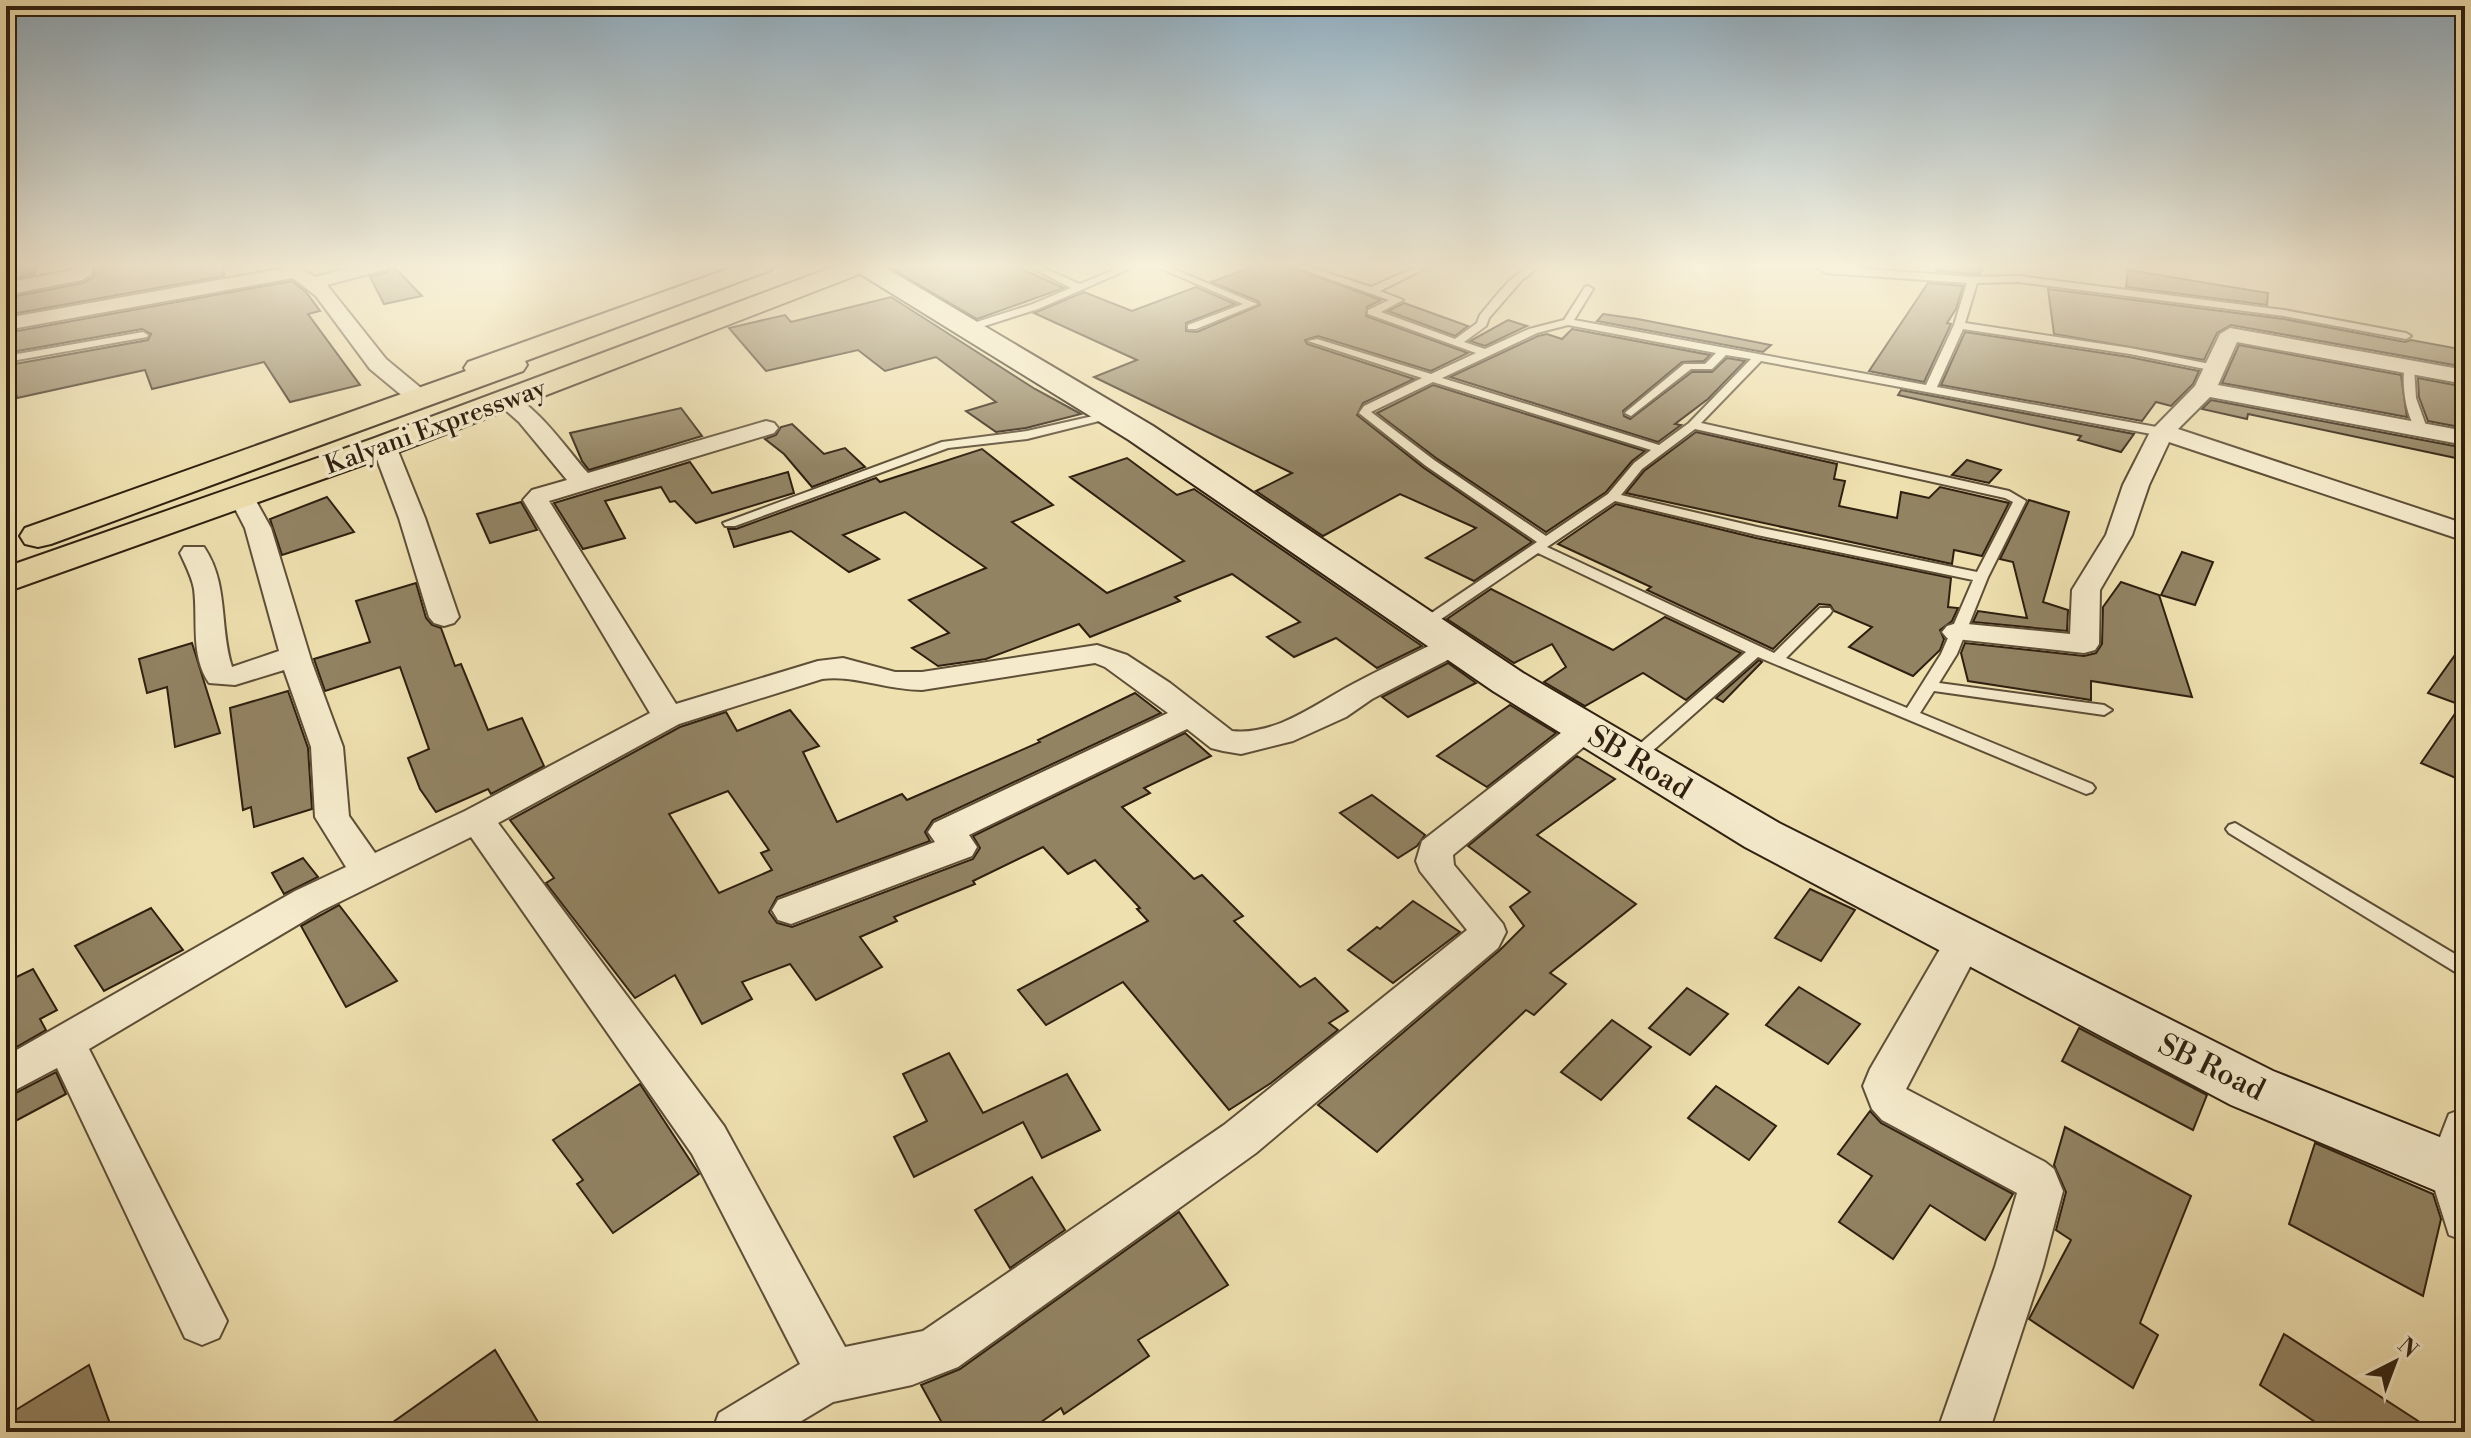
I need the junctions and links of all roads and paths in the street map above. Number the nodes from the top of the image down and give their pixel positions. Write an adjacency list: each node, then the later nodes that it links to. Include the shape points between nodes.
1 (354, 332): 27 (street, via 378,364)
2 (579, 332): 27 (highway, Kalyani Expressway)
3 (600, 332): 45 (highway)
4 (650, 332): 47 (highway)
5 (688, 332): 28 (highway, Kalyani Expressway)
6 (975, 332): 30 (street, SB Road)
7 (1428, 332): 17 (lane)
8 (1471, 332): 17 (lane)
9 (1531, 332): 19 (lane)
10 (1620, 332): 18 (lane)
11 (1956, 332): 26 (lane)
12 (2006, 332): 25 (lane, via 2130,351)
13 (2385, 332): 15 (lane)
14 (143, 335): 20 (lane)
15 (2406, 336)
16 (1313, 341): 23 (lane)
17 (1457, 342): 19 (lane)
18 (1723, 352): 21 (lane); 29 (lane, via 1708,367 1688,366)
19 (1485, 353): 23 (lane)
20 (6, 359)
21 (1757, 359): 26 (lane); 31 (lane)
22 (2409, 367): 24 (street); 25 (street, via 2230,334); 33 (lane, via 2410,398)
23 (1434, 377): 37 (lane); 44 (lane, via 1365,413)
24 (2465, 377)
25 (2210, 378): 33 (street); 34 (street)
26 (1930, 389): 34 (lane)
27 (413, 393): 43 (highway, Kalyani Expressway)
28 (505, 400): 36 (highway, Kalyani Expressway); 38 (street, via 527,417)
29 (1631, 413)
30 (1111, 415): 41 (lane, via 1027,435 946,445); 53 (street, SB Road)
31 (1693, 425): 37 (lane); 48 (lane, via 2016,497 2019,505)
32 (766, 428): 38 (street)
33 (2422, 431): 35 (street)
34 (2162, 432): 42 (street); 52 (street, via 2119,535 2086,590 2084,644)
35 (2465, 438)
36 (384, 446): 39 (highway, Kalyani Expressway); 51 (street)
37 (1660, 449): 40 (lane)
38 (581, 483): 61 (street, via 536,500)
39 (242, 497): 49 (highway, Kalyani Expressway); 55 (street, via 258,528)
40 (1613, 497): 44 (lane); 48 (lane)
41 (730, 523)
42 (2465, 533)
43 (6, 537)
44 (1542, 545): 53 (lane); 54 (lane)
45 (6, 548)
46 (194, 553): 55 (street, via 208,586 211,647 220,676)
47 (6, 568)
48 (1981, 577): 52 (lane)
49 (6, 580)
50 (1825, 611): 56 (lane)
51 (444, 617)
52 (1957, 632): 57 (lane)
53 (1438, 635): 60 (street, via 1335,710 1282,734 1241,743 1223,741); 62 (street, SB Road)
54 (1756, 651): 56 (lane); 63 (lane)
55 (295, 656): 67 (street, via 327,747 332,817)
56 (1777, 659): 59 (lane)
57 (1929, 686): 58 (lane); 59 (lane)
58 (2104, 710)
59 (1911, 715): 64 (lane)
60 (1188, 716): 61 (street, via 1116,661 1085,654 922,681 894,681 843,667 818,670); 68 (street, via 946,832 959,847)
61 (668, 717): 65 (street)
62 (1586, 729): 63 (street, SB Road); 76 (street, via 1435,850 1438,871 1484,924 1484,938 1240,1139 940,1349 915,1361)
63 (1634, 758): 69 (street, SB Road, via 1762,835)
64 (2086, 788)
65 (477, 819): 67 (street); 76 (street, via 708,1140)
66 (2235, 829): 70 (lane)
67 (368, 872): 71 (street, via 308,901)
68 (791, 910)
69 (1964, 942): 73 (street, SB Road, via 2252,1088); 78 (street, via 1884,1090 1897,1107 2029,1176 2040,1191)
70 (2465, 970)
71 (65, 1042): 72 (street); 75 (street)
72 (6, 1077)
73 (2460, 1157): 74 (street)
74 (2465, 1220)
75 (202, 1321)
76 (833, 1376): 77 (street)
77 (738, 1432)
78 (1963, 1432)

